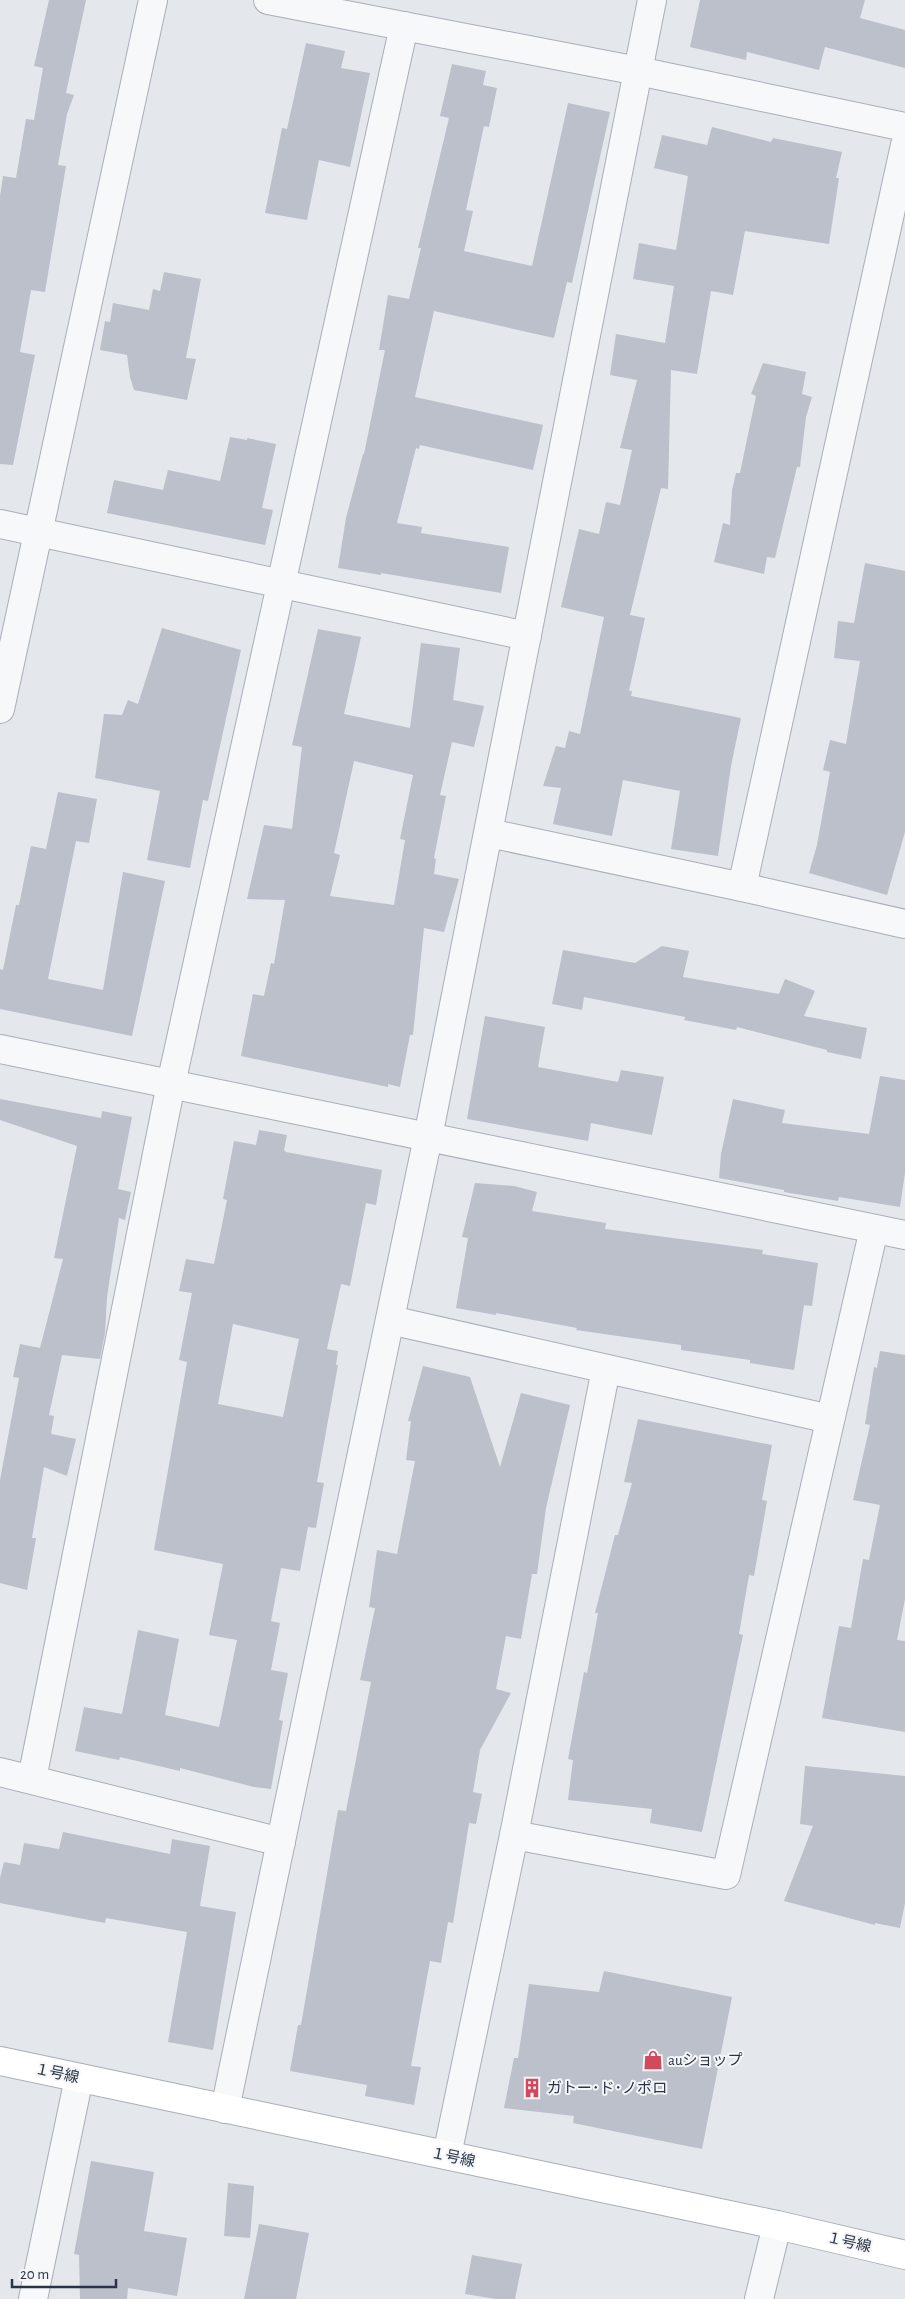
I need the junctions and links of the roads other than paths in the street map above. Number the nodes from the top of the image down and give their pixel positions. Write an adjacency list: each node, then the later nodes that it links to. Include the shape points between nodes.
1 (152, 0): 9 (street)
2 (268, 0): 4 (street)
3 (652, 0): 5 (street)
4 (404, 26): 5 (street); 10 (street)
5 (638, 71): 6 (street); 11 (street)
6 (905, 127)
7 (905, 145): 14 (street)
8 (0, 524): 9 (street)
9 (38, 531): 10 (street); 12 (street)
10 (283, 584): 11 (street); 17 (street)
11 (527, 636): 13 (street)
12 (0, 709)
13 (489, 833): 14 (street); 18 (street)
14 (742, 887): 15 (street)
15 (905, 924)
16 (0, 1049): 17 (street)
17 (171, 1084): 18 (street); 25 (street)
18 (428, 1137): 19 (street); 21 (street)
19 (874, 1229): 20 (street); 23 (street)
20 (905, 1235)
21 (390, 1320): 22 (street); 27 (street)
22 (606, 1369): 23 (street); 26 (street)
23 (830, 1419): 26 (street, via 726,1875)
24 (0, 1772): 25 (street)
25 (32, 1779): 27 (street)
26 (514, 1835): 31 (street)
27 (281, 1842): 30 (street)
28 (0, 2061): 29 (street, １号線)
29 (79, 2078): 30 (street, １号線); 34 (street)
30 (225, 2109): 31 (street, １号線)
31 (447, 2155): 32 (street, １号線)
32 (778, 2225): 33 (street, １号線); 35 (street)
33 (905, 2255)
34 (32, 2299)
35 (759, 2299)

